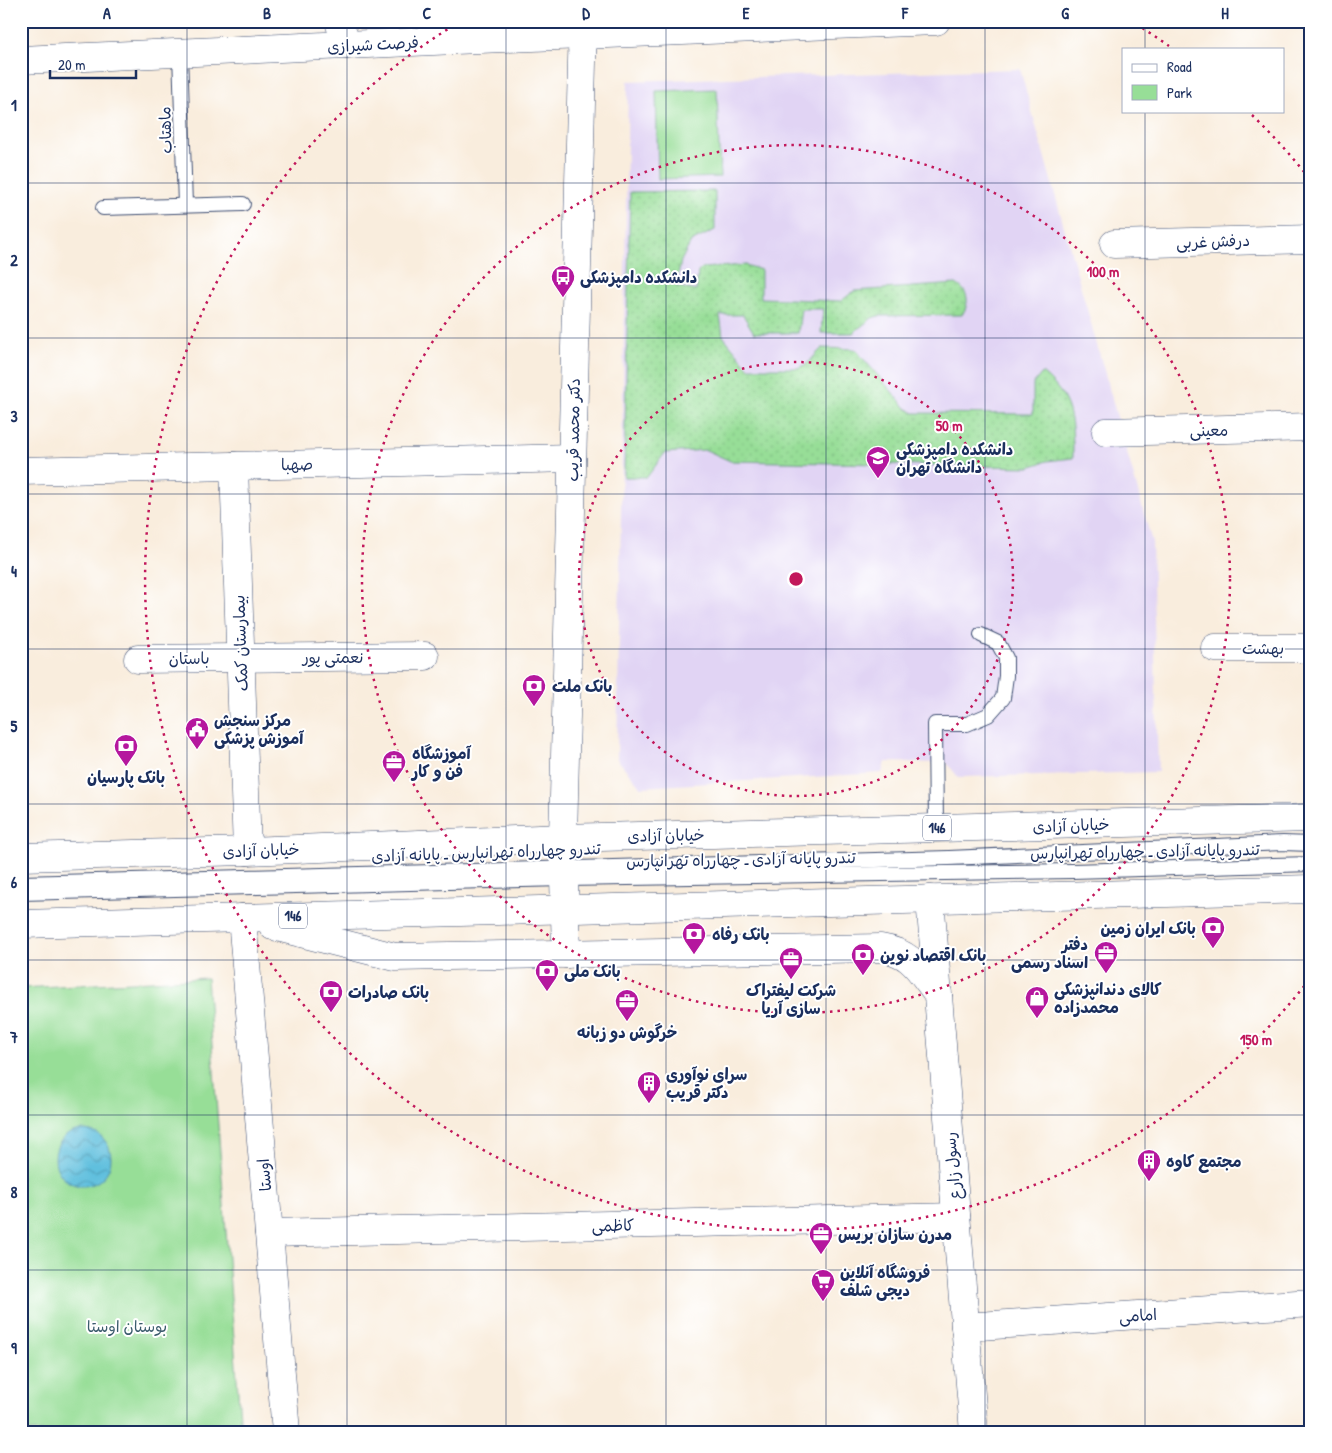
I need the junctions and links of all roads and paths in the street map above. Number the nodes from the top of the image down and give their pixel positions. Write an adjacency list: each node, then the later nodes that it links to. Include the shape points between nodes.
1 (936, 21): 2 (street, فرصت شیرازی)
2 (583, 28): 3 (street, فرصت شیرازی); 13 (street, دکتر محمد قریب)
3 (342, 33): 4 (street, فرصت شیرازی)
4 (180, 53): 5 (street, فرصت شیرازی); 7 (lane, ماهتاب)
5 (21, 60)
6 (243, 204): 7 (lane)
7 (185, 205): 8 (lane)
8 (103, 208)
9 (1311, 239): 10 (street, درفش غربی)
10 (1114, 244)
11 (1311, 427): 12 (street, معینی)
12 (1106, 432)
13 (572, 458): 14 (street, صهبا); 24 (street, دکتر محمد قریب)
14 (234, 466): 15 (street, صهبا); 20 (street, بیمارستان کمک)
15 (21, 471)
16 (981, 636): 23 (lane, via 998,643 1006,658 1003,698 988,715 967,724 935,724)
17 (1215, 648): 18 (street, بهشت)
18 (1311, 648)
19 (425, 656): 20 (street, نعمتی پور)
20 (240, 657): 21 (street, باستان); 26 (street, بیمارستان کمک)
21 (138, 659)
22 (1311, 818): 23 (street, خیابان آزادی / 146)
23 (936, 828): 24 (street, خیابان آزادی / 146)
24 (563, 838): 26 (street, خیابان آزادی / 146); 29 (street, دکتر محمد قریب)
25 (1311, 844): 29 (lane, تندرو چهارراه تهرانپارس ـ پایانه آزادی)
26 (247, 851): 27 (street, خیابان آزادی / 146)
27 (21, 857)
28 (1311, 864): 29 (lane, تندرو پایانه آزادی ـ چهارراه تهرانپارس, via 1062,871)
29 (564, 873): 30 (lane, تندرو چهارراه تهرانپارس ـ پایانه آزادی); 32 (lane, تندرو پایانه آزادی ـ چهارراه تهرانپارس); 34 (street, دکتر محمد قریب)
30 (21, 883)
31 (1311, 889): 33 (street, 146)
32 (21, 893)
33 (930, 900): 34 (street, 146); 38 (street, رسول زارع)
34 (565, 910): 35 (street, 146); 37 (street, دکتر محمد قریب)
35 (242, 918): 36 (street, 146); 37 (street, via 395,957); 40 (street, اوستا)
36 (21, 924)
37 (566, 954): 38 (street, via 880,948 896,950 909,958)
38 (938, 994): 39 (street, رسول زارع)
39 (956, 1218): 40 (street, کاظمی); 42 (street, رسول زارع)
40 (270, 1233): 43 (street, اوستا)
41 (1311, 1303): 42 (street, امامی)
42 (965, 1327): 44 (street, رسول زارع)
43 (286, 1432)
44 (974, 1432)

